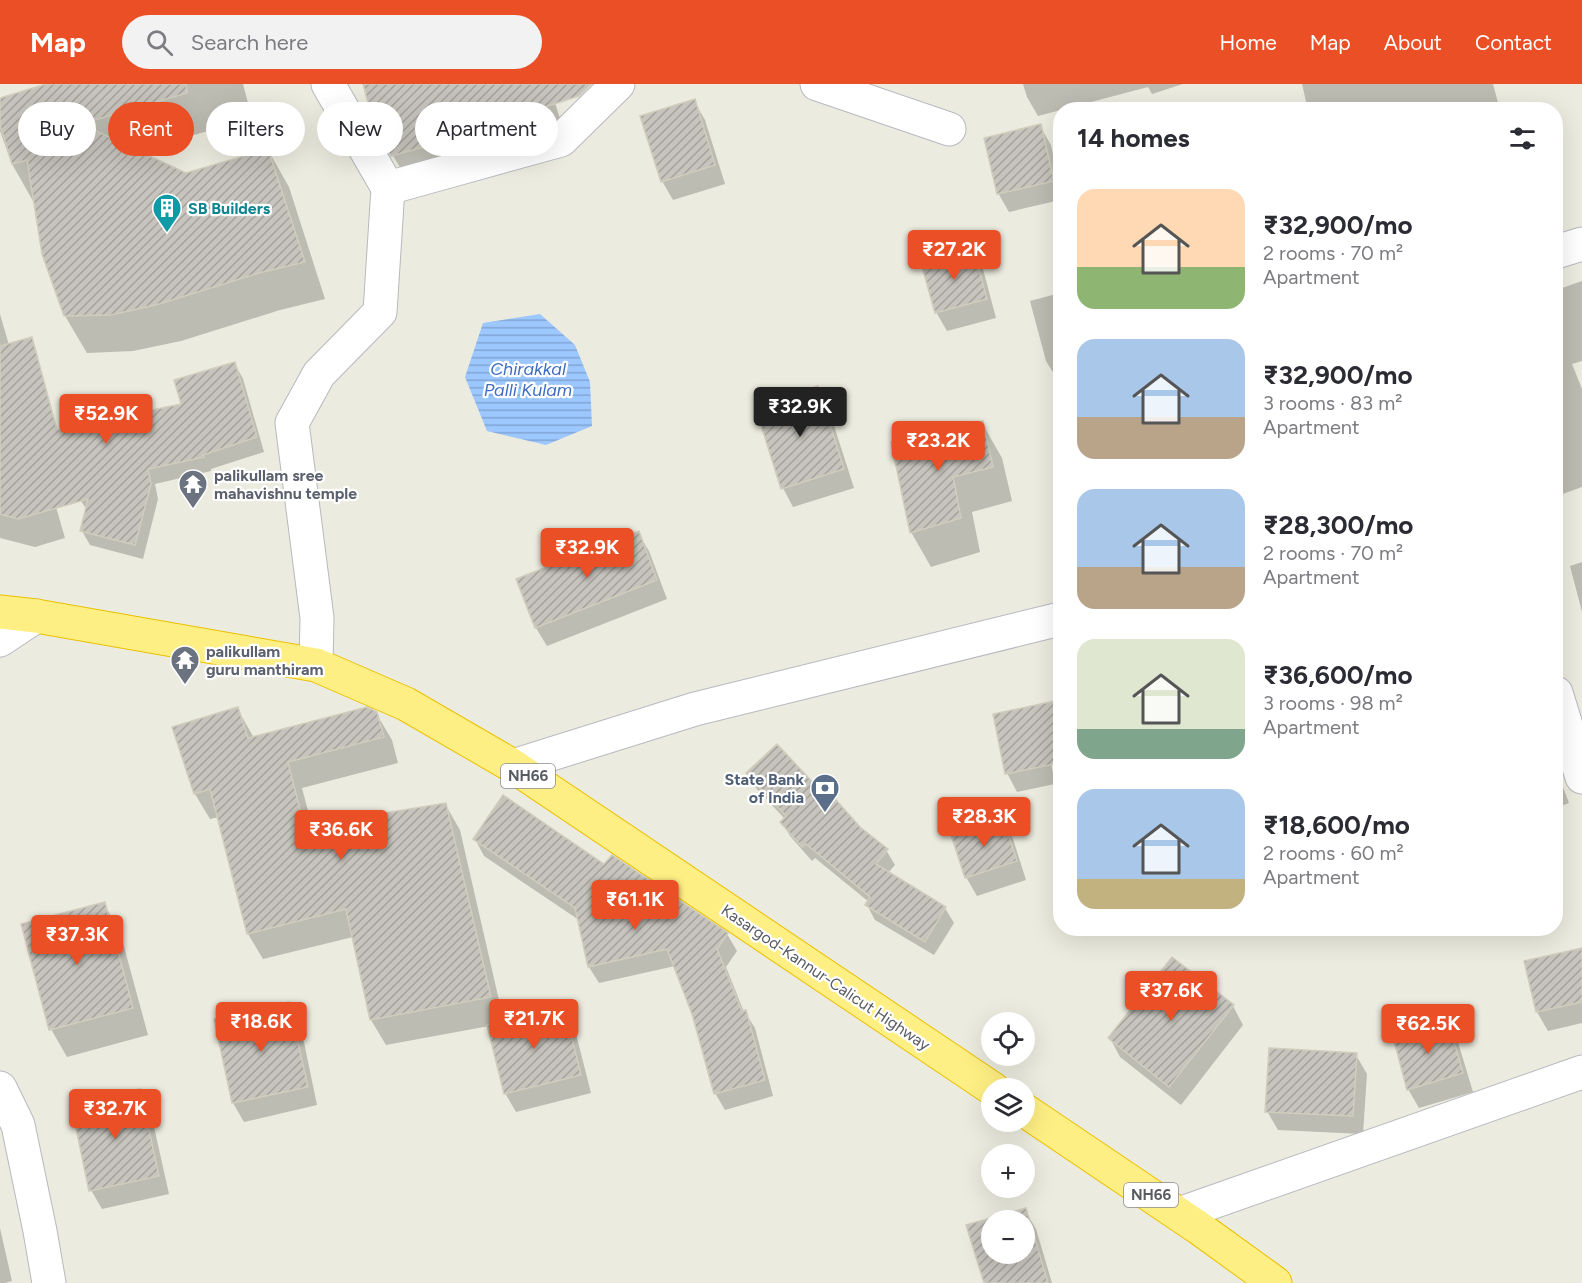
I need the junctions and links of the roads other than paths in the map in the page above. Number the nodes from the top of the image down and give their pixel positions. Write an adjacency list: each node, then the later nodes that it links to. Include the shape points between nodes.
1 (328, 84): 5 (street)
2 (618, 84): 5 (street, via 561,140)
3 (817, 84): 4 (street)
4 (949, 129)
5 (388, 188): 12 (street, via 380,312 319,374 292,423 316,618)
6 (1582, 244): 7 (street)
7 (1563, 250)
8 (0, 612): 9 (highway, Kasargod-Kannur-Calicut Highway / NH66)
9 (36, 616): 11 (street); 12 (highway, Kasargod-Kannur-Calicut Highway / NH66)
10 (1053, 621): 14 (street, via 694,709)
11 (0, 640)
12 (316, 665): 14 (highway, Kasargod-Kannur-Calicut Highway / NH66, via 406,704)
13 (1563, 716): 15 (street)
14 (513, 766): 17 (highway, Kasargod-Kannur-Calicut Highway / NH66)
15 (1582, 777)
16 (1582, 1072): 20 (street)
17 (981, 1081)
18 (0, 1088): 21 (street, via 18,1125)
19 (1035, 1117): 20 (highway, NH66)
20 (1179, 1214): 22 (highway, NH66)
21 (49, 1283)
22 (1275, 1283)

